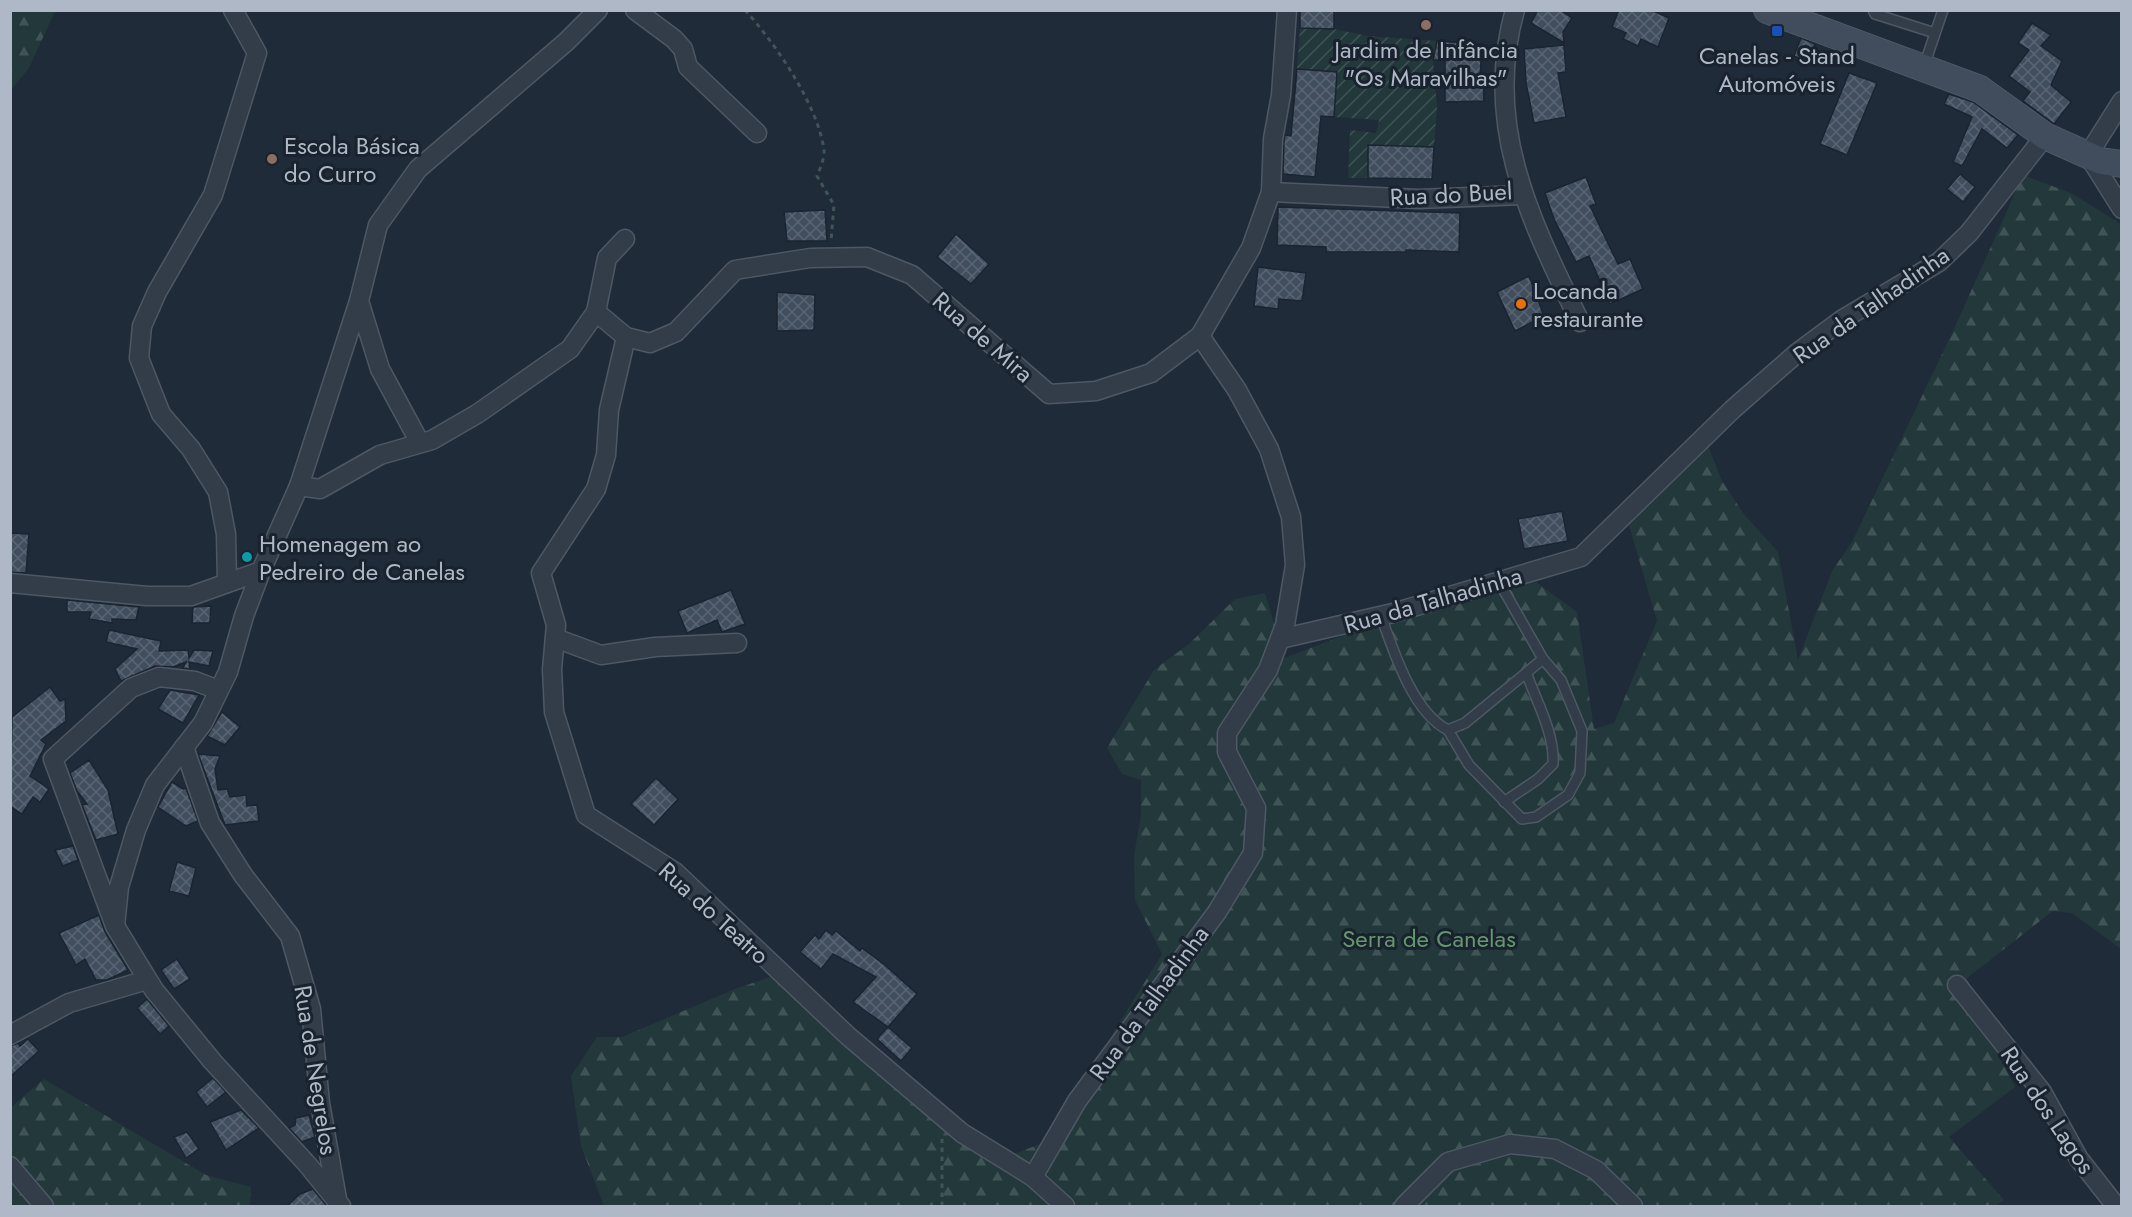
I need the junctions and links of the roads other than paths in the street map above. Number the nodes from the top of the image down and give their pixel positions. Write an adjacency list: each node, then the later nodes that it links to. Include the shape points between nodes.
1 (233, 10): 28 (street, via 257,53 213,195 142,326 139,358 161,414 191,449 218,492 226,534)
2 (598, 10): 20 (street, via 418,169 378,225)
3 (635, 10): 12 (street, via 674,39 683,49 688,67)
4 (1287, 10): 16 (street, Rua de Mira)
5 (1515, 10): 17 (street, Rua do Buel, via 1503,70 1507,133)
6 (1767, 10): 10 (main road)
7 (1873, 10): 9 (lane, via 1875,14)
8 (1943, 10): 9 (lane)
9 (1935, 33): 10 (lane)
10 (1923, 68): 13 (main road, via 1980,89)
11 (2121, 101): 14 (street)
12 (757, 133)
13 (2045, 136): 14 (main road); 29 (street, Rua da Talhadinha, via 1969,233 1939,262 1843,319 1797,353 1733,409 1581,557)
14 (2088, 155): 15 (main road); 18 (street)
15 (2121, 164)
16 (1271, 192): 17 (street, Rua do Buel, via 1419,199); 23 (street, Rua de Mira, via 1251,248)
17 (1522, 195): 22 (street)
18 (2121, 209)
19 (625, 239): 21 (street, via 608,258)
20 (359, 301): 25 (street, via 380,369); 26 (street)
21 (596, 312): 24 (street); 25 (street, via 570,349 477,414)
22 (1580, 322)
23 (1200, 336): 24 (street, Rua de Mira, via 1151,373 1096,392 1049,394 912,275 867,257 829,257 735,270 676,332 650,343); 33 (street, via 1237,390 1269,449 1291,517 1295,565 1286,625)
24 (626, 337): 32 (street, Rua do Teatro, via 609,410 606,455 596,489 541,573 556,625)
25 (420, 443): 26 (street, via 380,455 320,489)
26 (299, 486): 27 (street)
27 (261, 572): 28 (street); 37 (street, via 228,672)
28 (227, 582): 30 (street, via 191,596 147,596)
29 (1499, 582): 31 (street, Rua da Talhadinha); 35 (lane)
30 (10, 583)
31 (1381, 616): 33 (street, Rua da Talhadinha); 38 (lane, via 1396,660 1422,705)
32 (555, 638): 34 (street, via 601,655 655,647); 46 (street, Rua do Teatro, via 554,712 586,814 675,872 848,1036 963,1133)
33 (1280, 639): 46 (street, Rua da Talhadinha, via 1269,670 1227,733 1227,752 1256,808 1253,853 1217,912 1077,1101)
34 (737, 643)
35 (1543, 659): 36 (lane); 40 (lane, via 1561,680 1582,731 1580,773 1568,795 1536,817 1522,819)
36 (1527, 675): 38 (lane, via 1465,723); 40 (lane, via 1548,733 1553,765)
37 (218, 690): 39 (street, via 203,723); 41 (street, via 195,681 159,677 131,688 53,759)
38 (1448, 730): 40 (lane, via 1469,765)
39 (184, 747): 41 (street, via 155,785 136,830 119,887); 47 (street, Rua de Negrelos, via 210,823 243,875 290,936 311,1009 320,1103)
40 (1504, 802)
41 (115, 926): 42 (street)
42 (147, 980): 44 (street, via 69,1003); 47 (street, via 213,1062)
43 (1957, 985): 52 (street, Rua dos Lagos, via 2042,1092 2079,1159)
44 (10, 1035)
45 (10, 1166): 48 (street)
46 (1033, 1177): 49 (street, Rua do Teatro)
47 (339, 1204)
48 (45, 1206)
49 (1065, 1206)
50 (1404, 1206): 51 (street, via 1448,1162 1510,1144 1556,1149 1596,1170)
51 (1633, 1206)
52 (2116, 1206)

